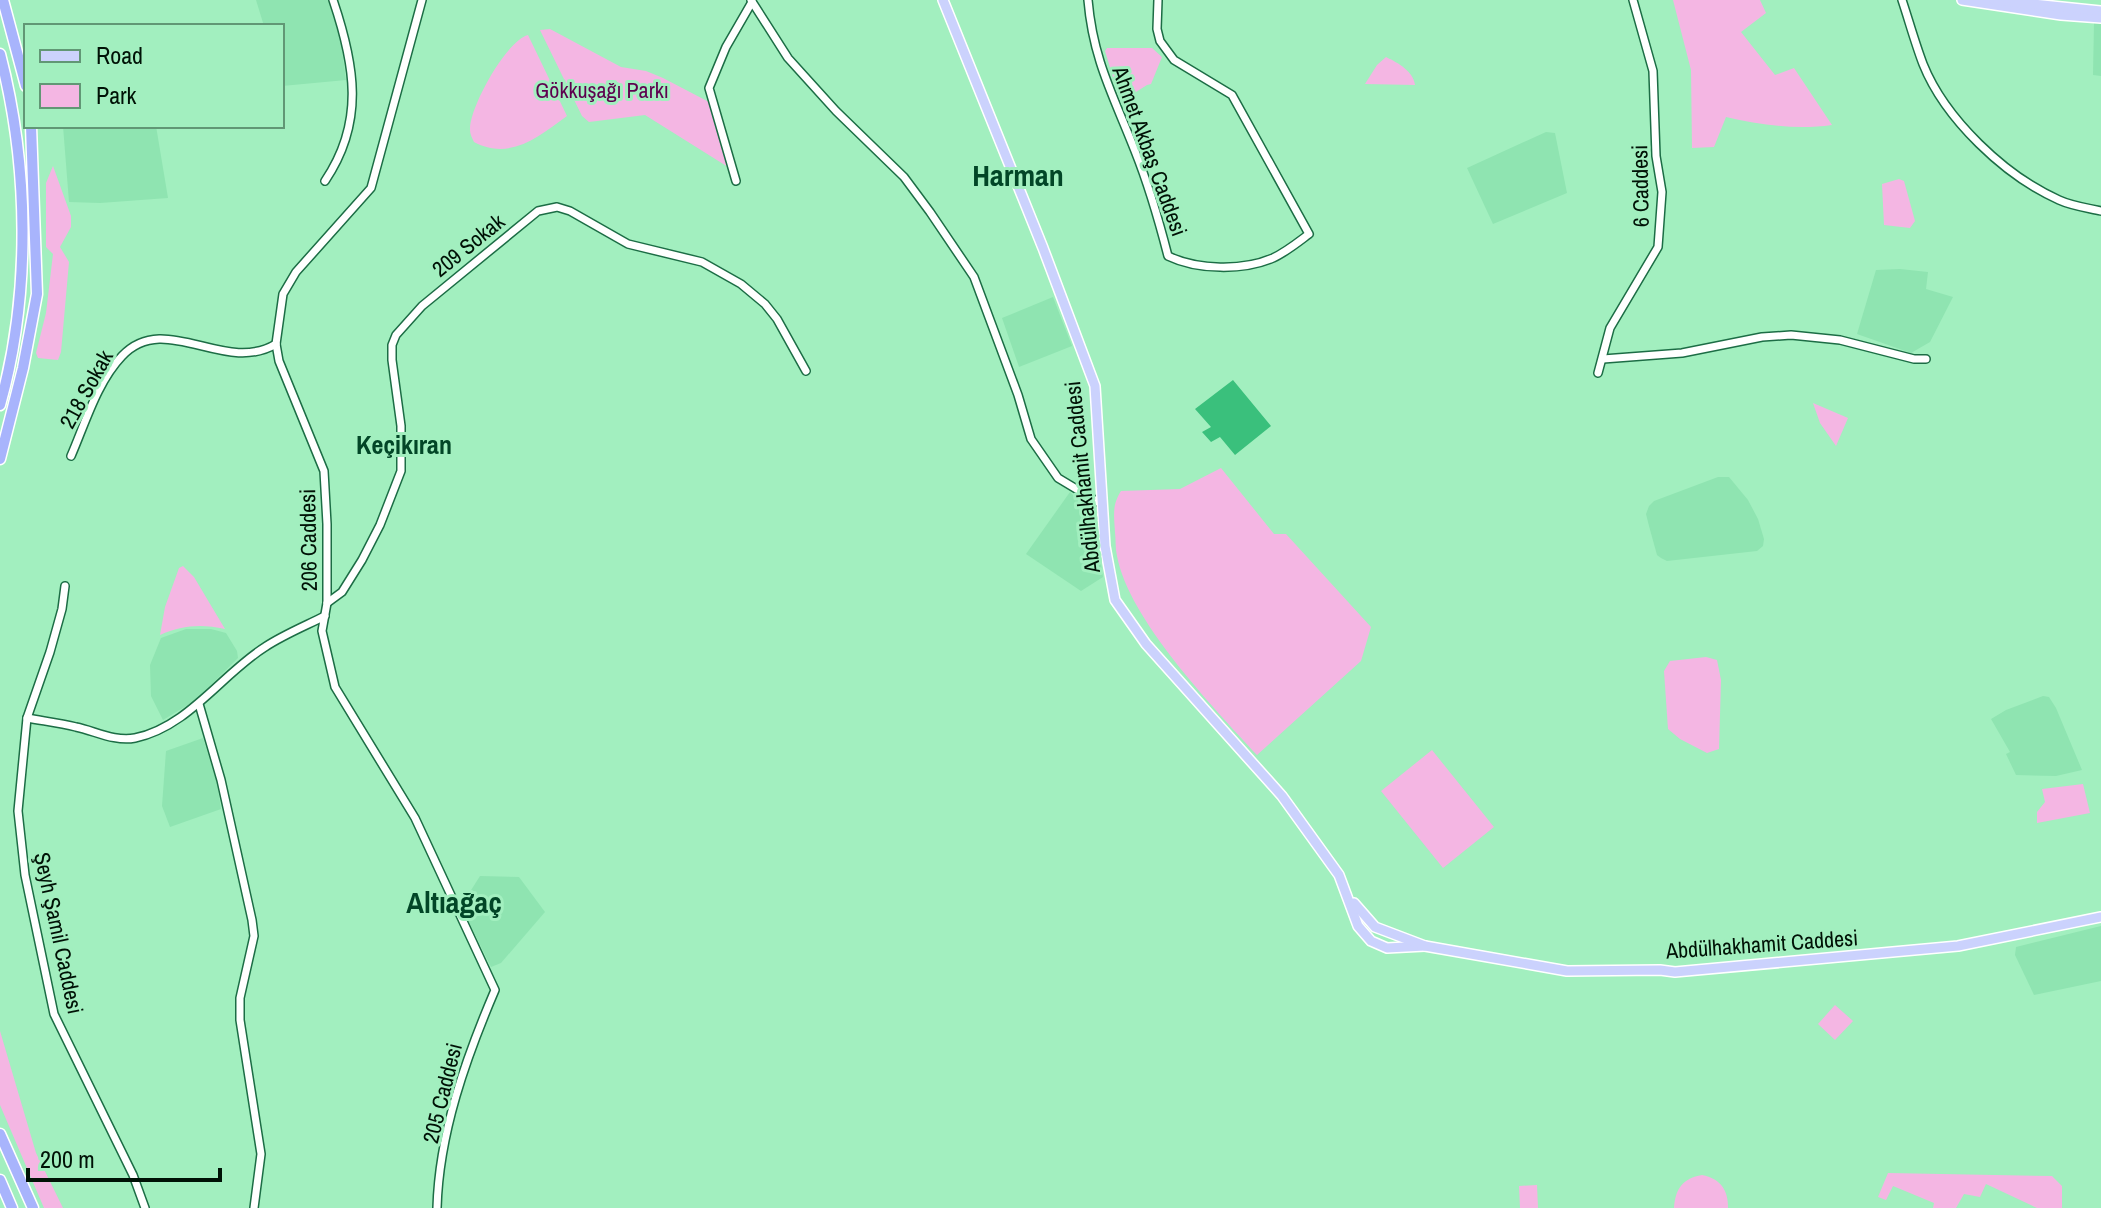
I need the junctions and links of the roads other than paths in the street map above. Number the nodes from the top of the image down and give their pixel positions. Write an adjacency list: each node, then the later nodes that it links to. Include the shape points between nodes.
1 (3, 0): 15 (highway)
2 (333, 0): 17 (street, via 348,58 353,116 340,159)
3 (422, 0): 20 (street, 206 Caddesi, via 371,188 296,272 283,294)
4 (943, 0): 28 (main road, Abdülhakhamit Caddesi, via 1095,386)
5 (1088, 0): 6 (street, Ahmet Akbaş Caddesi, via 1105,82 1150,191 1168,256 1217,267 1279,255 1309,234 1232,95 1174,60 1160,41)
6 (1158, 0)
7 (1633, 0): 21 (street, 6 Caddesi, via 1653,71 1662,192 1658,247 1610,328)
8 (1902, 0): 19 (street, via 1923,64 1966,131 2017,175 2060,200)
9 (1962, 0): 13 (main road)
10 (1994, 0): 12 (main road)
11 (751, 1): 18 (street, via 709,88); 28 (street, via 788,58 904,177 930,212 974,277 1031,439 1058,478)
12 (2101, 11)
13 (2101, 18)
14 (0, 54): 25 (highway, via 10,101 21,229 14,333)
15 (24, 79)
16 (31, 128): 27 (highway, via 37,294)
17 (325, 181)
18 (736, 181)
19 (2101, 211)
20 (276, 344): 26 (street, 218 Sokak, via 237,354 173,339 135,346 114,365); 30 (street, 206 Caddesi, via 324,471)
21 (1603, 359): 22 (street, via 1791,335); 24 (street, 6 Caddesi)
22 (1926, 359)
23 (806, 371): 30 (street, 209 Sokak, via 777,319 741,284 702,262 628,244 570,211 538,211 422,306 396,335 392,360 401,471 362,560 342,592)
24 (1598, 373)
25 (0, 405)
26 (71, 456)
27 (0, 459)
28 (1103, 505): 34 (main road, Abdülhakhamit Caddesi, via 1115,600 1146,644 1282,796)
29 (65, 586): 33 (street, Şeyh Şamil Caddesi)
30 (327, 603): 31 (street, 206 Caddesi)
31 (325, 616): 32 (street, via 265,647); 37 (street, 206 Caddesi, via 322,631 335,687 415,818)
32 (199, 704): 33 (street, via 135,738); 43 (street, via 254,936 240,998 261,1154)
33 (27, 718): 42 (street, Şeyh Şamil Caddesi, via 18,811 25,875 54,1014)
34 (1348, 895): 36 (main road, Abdülhakhamit Caddesi, via 1375,927); 36 (main road, Abdülhakhamit Caddesi, via 1358,926 1371,941 1387,948)
35 (2101, 917): 36 (main road, Abdülhakhamit Caddesi, via 1958,946 1675,972 1567,971)
36 (1425, 946)
37 (495, 990): 44 (street, 205 Caddesi, via 470,1048 455,1104)
38 (0, 1134): 41 (highway)
39 (0, 1180): 40 (highway)
40 (12, 1208)
41 (33, 1208)
42 (145, 1208)
43 (254, 1208)
44 (437, 1208)

